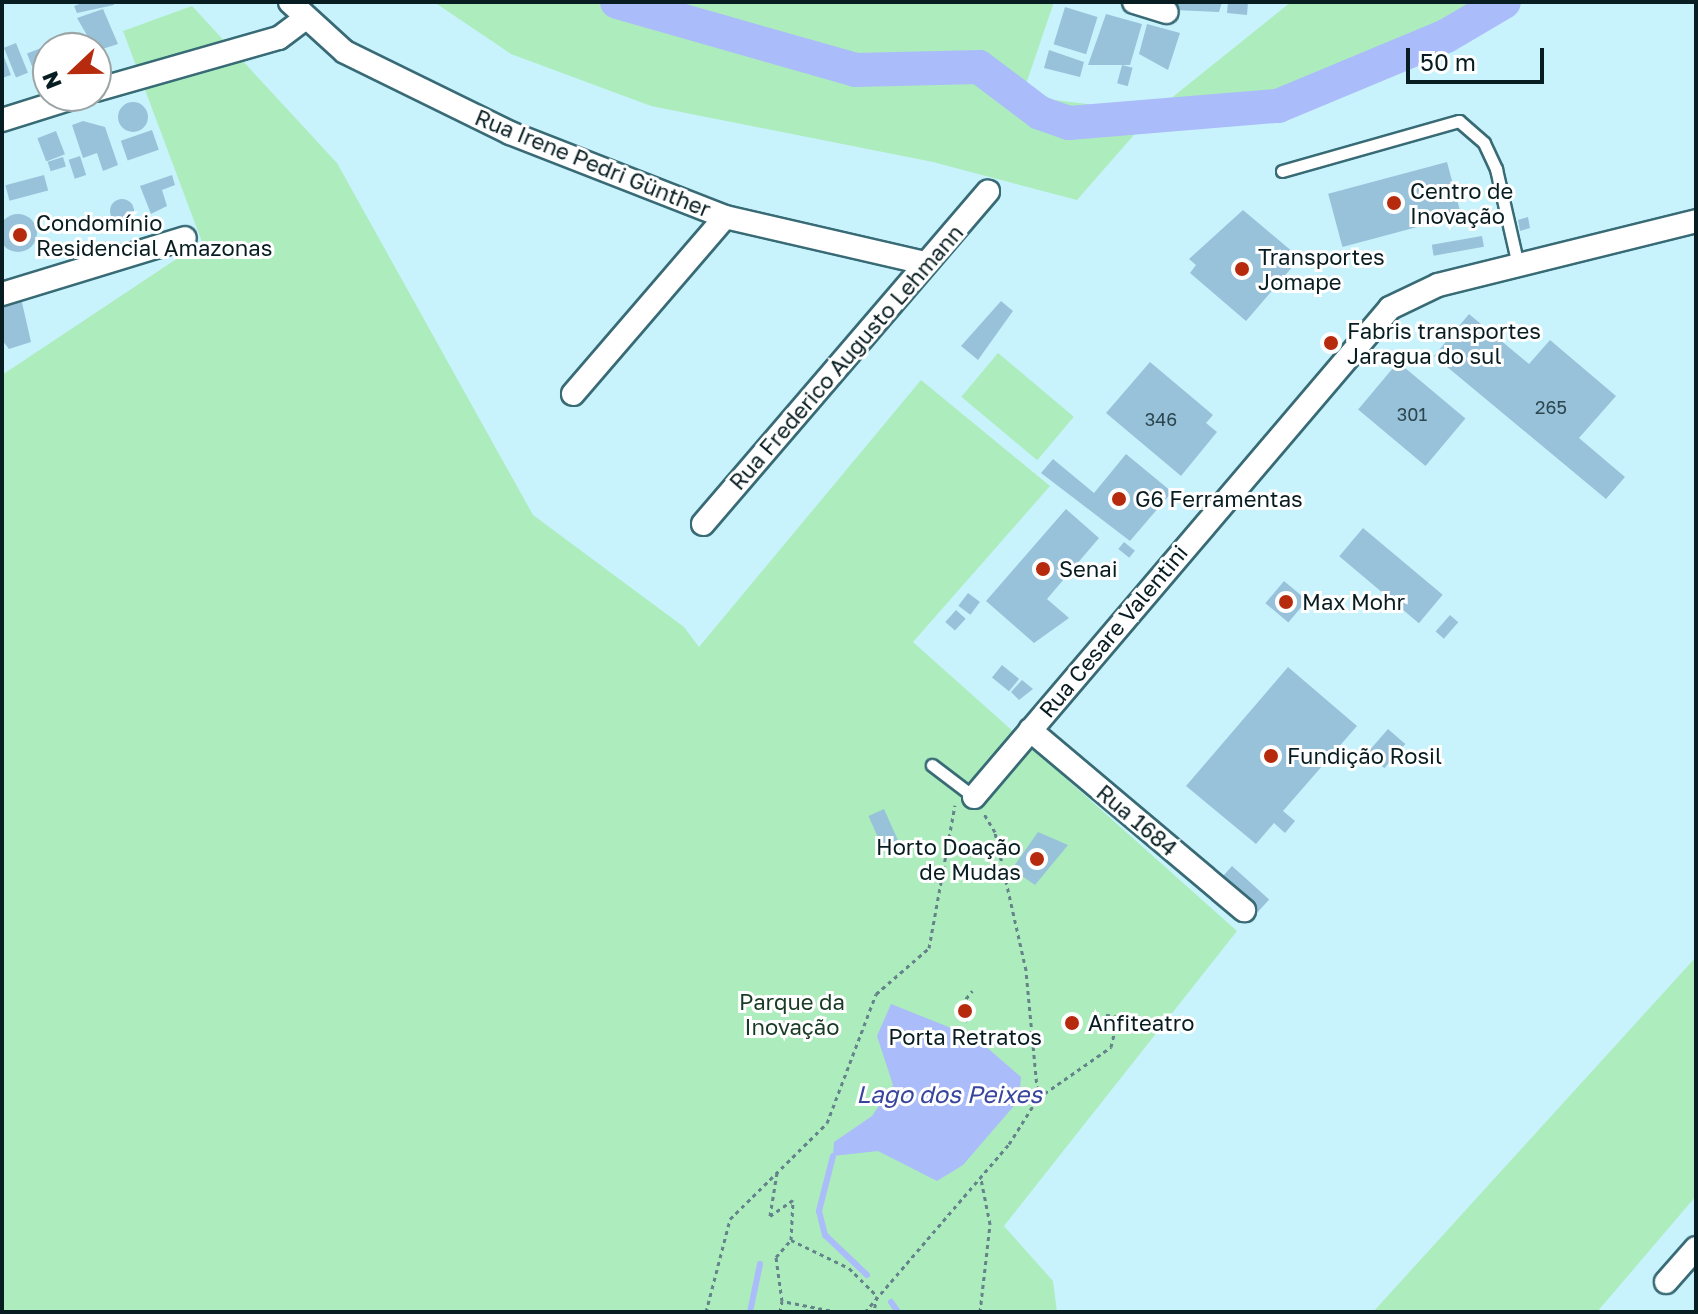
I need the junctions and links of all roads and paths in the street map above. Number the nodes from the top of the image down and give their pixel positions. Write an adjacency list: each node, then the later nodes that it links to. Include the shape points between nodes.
1 (1134, 2): 3 (street)
2 (297, 11): 4 (street, via 279,38); 9 (street, Rua Irene Pedri Günther, via 345,52 510,133)
3 (1166, 12)
4 (112, 85)
5 (32, 111): 6 (street)
6 (2, 120)
7 (1282, 171): 13 (lane, via 1459,121 1484,143 1496,169)
8 (988, 191): 12 (street, Rua Frederico Augusto Lehmann)
9 (725, 217): 12 (street, Rua Irene Pedri Günther); 15 (street)
10 (1696, 221): 13 (street, Rua Cesare Valentini)
11 (185, 238): 14 (street)
12 (925, 263): 16 (street, Rua Frederico Augusto Lehmann)
13 (1518, 265): 17 (street, Rua Cesare Valentini, via 1413,293 1372,325)
14 (2, 294)
15 (573, 394)
16 (703, 524)
17 (1030, 730): 19 (street, Rua Cesare Valentini); 20 (street, Rua 1684)
18 (932, 765): 19 (lane)
19 (969, 793): 24 (path, via 995,832 1026,970); 25 (path, via 955,804 929,948 876,994 840,1105)
20 (1244, 910)
21 (972, 991): 23 (path, via 956,1011)
22 (1102, 1014): 24 (path, via 1118,1017 1111,1047)
23 (968, 1021)
24 (1038, 1098): 26 (path)
25 (778, 1172): 27 (path, via 770,1216 793,1200); 32 (path, via 730,1219)
26 (981, 1178): 30 (path); 37 (path, via 990,1224)
27 (791, 1240): 30 (path, via 816,1246); 31 (path, via 776,1257)
28 (1696, 1248): 29 (street)
29 (1666, 1282)
30 (877, 1296): 35 (path); 36 (path)
31 (782, 1301): 33 (path); 34 (path)
32 (706, 1312)
33 (780, 1312)
34 (838, 1312)
35 (865, 1312)
36 (874, 1312)
37 (980, 1312)

